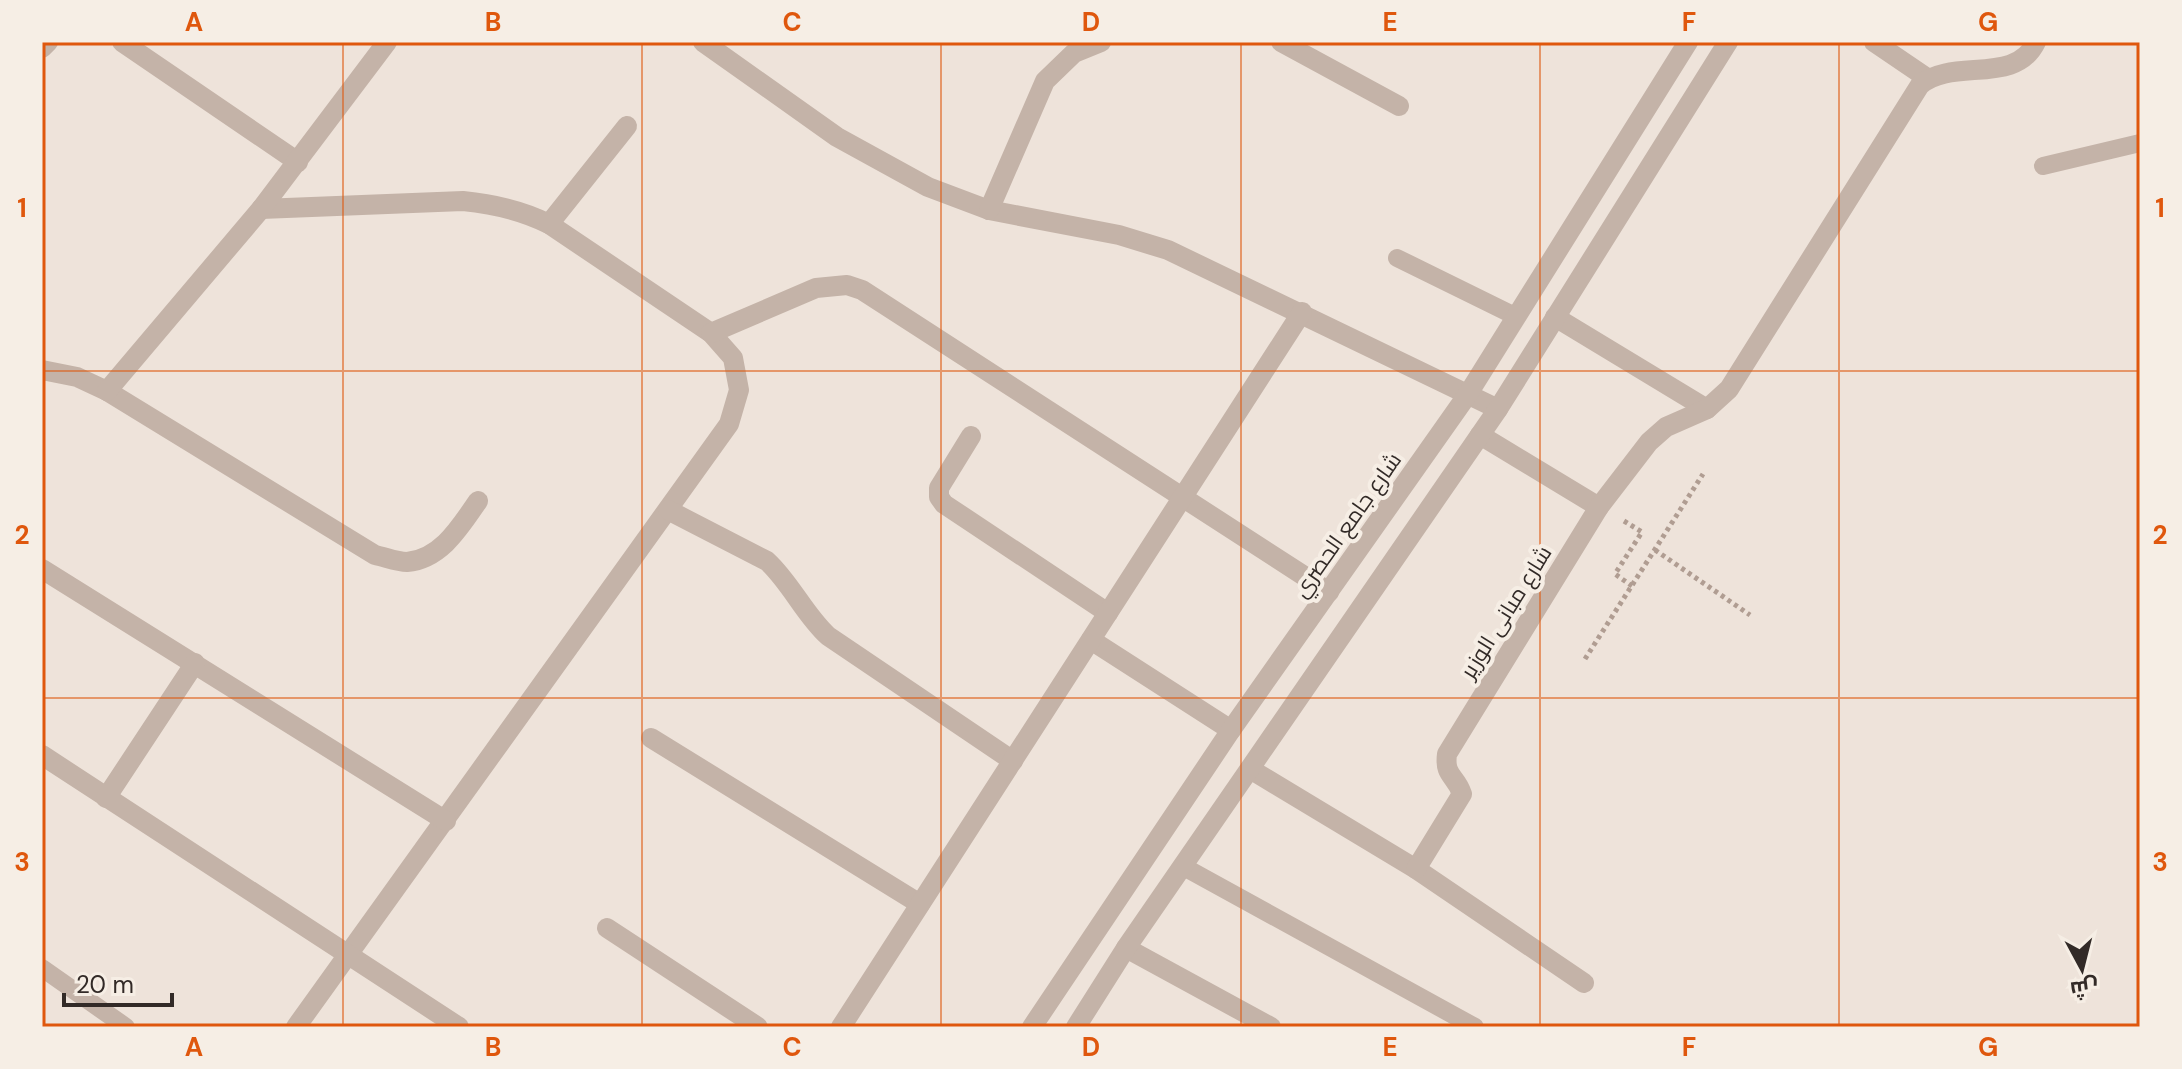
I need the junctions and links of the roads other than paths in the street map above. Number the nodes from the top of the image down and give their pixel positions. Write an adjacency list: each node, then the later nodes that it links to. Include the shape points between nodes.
1 (48, 42): 11 (street)
2 (122, 42): 16 (street)
3 (387, 42): 16 (street)
4 (1101, 42): 19 (street, via 1074,53 1045,81)
5 (1281, 42): 13 (street)
6 (1688, 42): 23 (street, شارع جامع الحصري)
7 (1728, 42): 24 (street)
8 (1874, 42): 12 (street)
9 (2036, 42): 12 (street, via 2014,65)
10 (716, 46): 19 (street, via 837,137 928,187)
11 (42, 48)
12 (1927, 78): 30 (street, شارع مبانى الوزير, via 1729,389)
13 (1399, 106)
14 (627, 126): 20 (street)
15 (2140, 143): 17 (lane)
16 (298, 162): 18 (street)
17 (2043, 166)
18 (261, 209): 20 (street, via 463,201 495,204); 27 (street)
19 (989, 210): 22 (street, via 1168,250)
20 (549, 224): 25 (street)
21 (1397, 258): 23 (lane)
22 (1302, 312): 28 (street); 33 (street)
23 (1515, 316): 28 (street, شارع جامع الحصري)
24 (1555, 317): 29 (street); 30 (street)
25 (711, 333): 33 (street, via 816,288 847,285 862,290); 36 (street, via 733,358 739,390 729,424)
26 (42, 370): 27 (street, via 77,377)
27 (107, 391): 34 (street, via 375,555 406,562 435,553)
28 (1468, 394): 29 (street); 38 (street, شارع جامع الحصري)
29 (1498, 409): 31 (street)
30 (1707, 409): 35 (street, شارع مبانى الوزير, via 1666,427 1649,442)
31 (1480, 435): 35 (street); 46 (street)
32 (971, 436): 39 (street, via 939,488 944,504)
33 (1182, 498): 38 (street); 39 (street)
34 (478, 501)
35 (1599, 507): 50 (street, شارع مبانى الوزير, via 1447,754 1449,776 1459,783 1462,794)
36 (668, 510): 45 (street, via 767,561 828,636); 48 (street)
37 (42, 569): 41 (street)
38 (1329, 592): 42 (street, شارع جامع الحصري)
39 (1108, 613): 40 (street)
40 (1091, 640): 42 (street); 45 (street)
41 (195, 663): 47 (street); 48 (street)
42 (1231, 730): 62 (street, شارع جامع الحصري)
43 (651, 738): 51 (street)
44 (42, 755): 47 (street)
45 (1013, 761): 51 (street)
46 (1250, 769): 49 (street); 50 (street)
47 (106, 798): 54 (street)
48 (446, 821): 54 (street)
49 (1184, 867): 53 (street); 65 (lane)
50 (1416, 869): 56 (street)
51 (920, 904): 61 (street)
52 (607, 928): 60 (street)
53 (1126, 948): 63 (street); 64 (street)
54 (349, 956): 58 (street); 59 (street)
55 (42, 968): 57 (lane)
56 (1584, 983)
57 (126, 1027)
58 (296, 1027)
59 (459, 1027)
60 (758, 1027)
61 (841, 1027)
62 (1032, 1027)
63 (1076, 1027)
64 (1271, 1027)
65 (1475, 1027)

